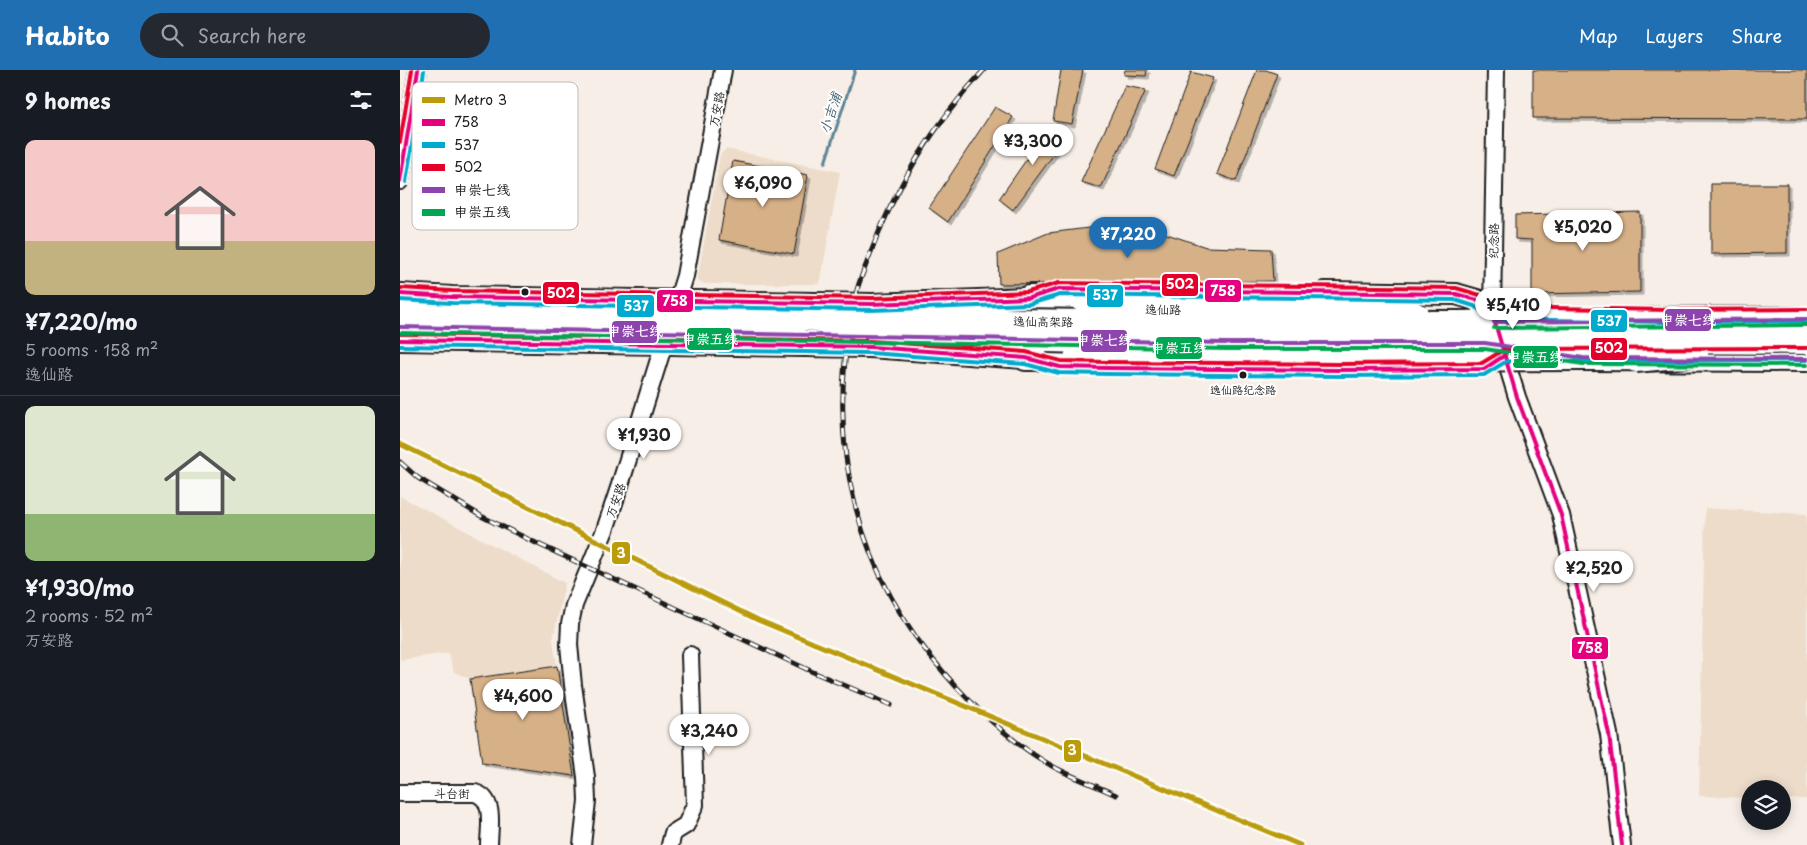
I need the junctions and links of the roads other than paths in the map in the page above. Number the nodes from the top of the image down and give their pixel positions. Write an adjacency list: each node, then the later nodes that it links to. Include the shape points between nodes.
1 (723, 70): 9 (street, 万安路)
2 (1496, 70): 12 (street, 纪念路)
3 (412, 90): 4 (street)
4 (400, 99)
5 (412, 110): 6 (street)
6 (400, 181)
7 (400, 294): 9 (main road)
8 (1029, 298): 10 (main road); 12 (main road, via 1060,289 1456,294 1477,300); 14 (highway, bridge, via 1397,307)
9 (678, 301): 10 (main road); 17 (street, 万安路)
10 (872, 304): 19 (main road, via 862,310 856,327 861,342)
11 (400, 308): 14 (highway, 逸仙高架路, bridge, via 820,318)
12 (1492, 313): 13 (main road); 20 (street, 纪念路)
13 (1807, 317): 14 (highway, 逸仙高架路, bridge)
14 (1435, 323)
15 (400, 328): 20 (highway, 逸仙高架路, bridge)
16 (400, 340): 17 (main road)
17 (663, 345): 19 (main road); 28 (street, 万安路, via 605,530 574,605 570,624 573,685 586,777)
18 (1801, 346): 20 (highway, 逸仙高架路, bridge, via 1715,340); 23 (highway, bridge)
19 (870, 347): 21 (main road)
20 (1495, 349): 21 (main road, via 1484,370 1060,367); 22 (highway, bridge); 30 (street, 纪念路, via 1517,397 1561,515 1609,734)
21 (1026, 358): 22 (highway, bridge)
22 (1583, 358): 23 (highway)
23 (1636, 360): 24 (highway, bridge)
24 (1807, 360)
25 (690, 655): 29 (street, via 695,805 686,825 673,833)
26 (400, 793): 27 (street, 斗台街, via 481,794 488,801)
27 (489, 845)
28 (582, 845)
29 (670, 845)
30 (1622, 845)

